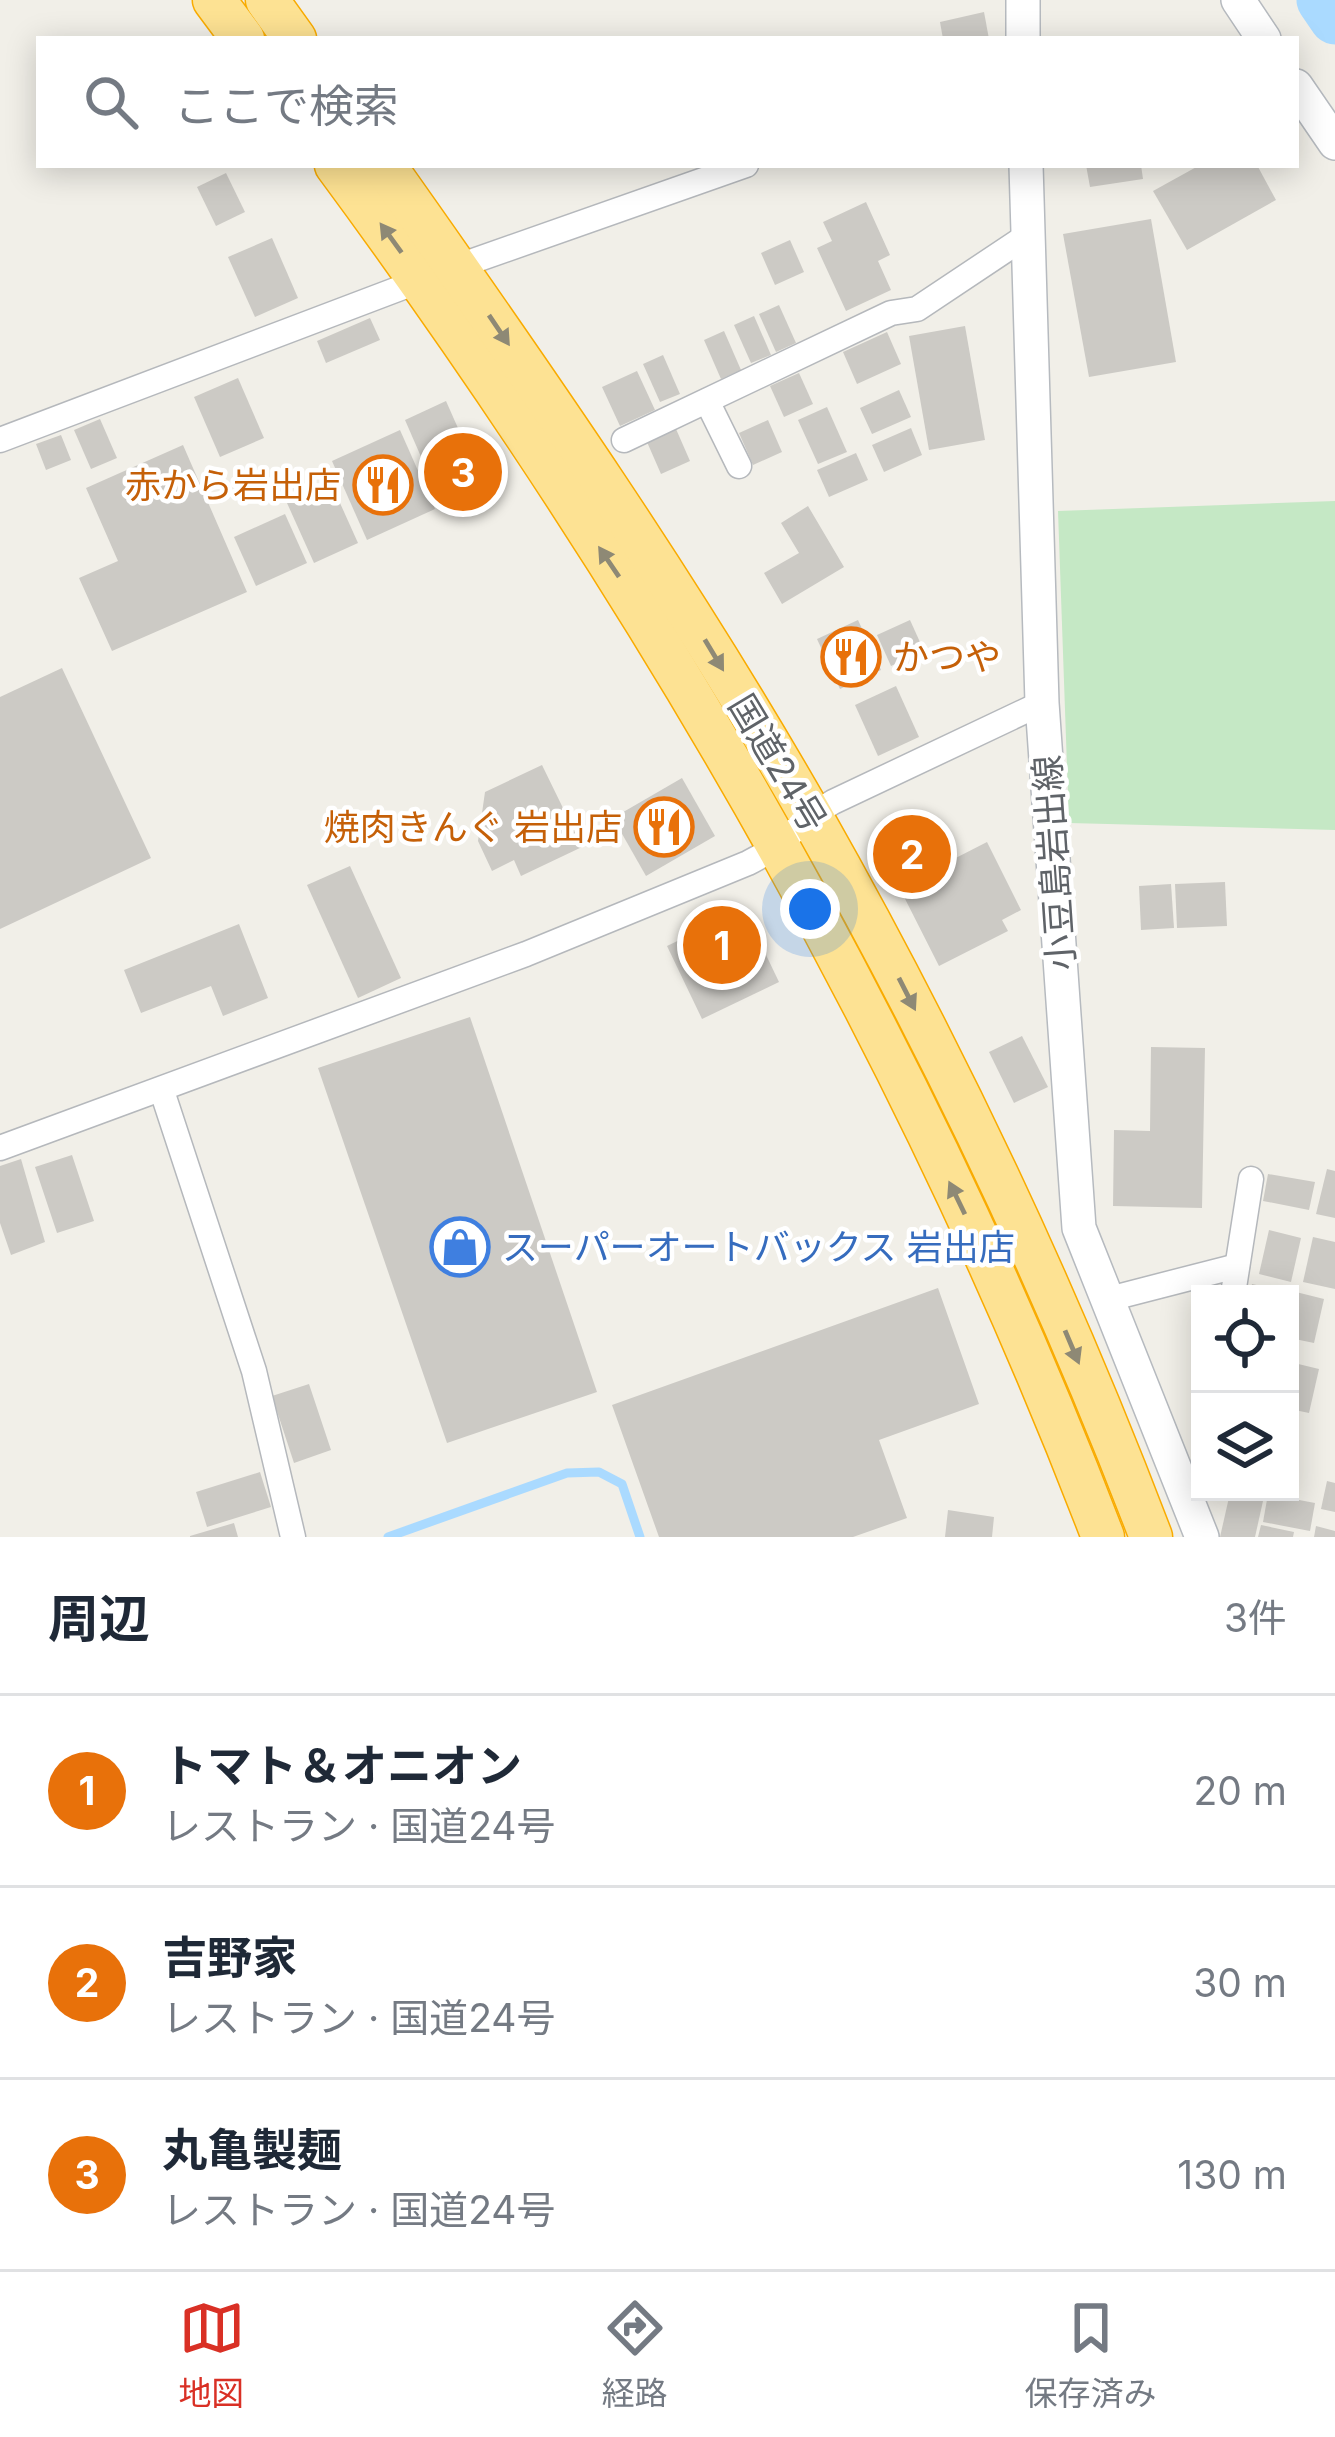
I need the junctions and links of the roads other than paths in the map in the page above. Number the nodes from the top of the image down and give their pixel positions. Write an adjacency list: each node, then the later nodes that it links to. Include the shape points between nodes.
1 (214, 0): 5 (highway)
2 (267, 0): 6 (highway)
3 (1023, 0): 7 (main road)
4 (1238, 0): 8 (main road)
5 (241, 36)
6 (293, 36)
7 (1023, 36)
8 (1262, 36)
9 (1299, 90): 10 (main road)
10 (1335, 143)
11 (339, 168): 16 (highway, 国道24号, one-way to 11)
12 (386, 168): 16 (highway, 国道24号)
13 (737, 168): 16 (street)
14 (1026, 168): 15 (main road, 小豆島岩出線)
15 (1028, 235): 17 (street, via 917,308); 21 (main road, 小豆島岩出線)
16 (439, 273): 18 (street); 22 (highway, 国道24号, one-way to 22, via 682,602); 23 (highway, 国道24号, one-way to 16)
17 (706, 401): 19 (street); 20 (street)
18 (0, 440)
19 (624, 440)
20 (739, 466)
21 (1042, 703): 22 (street); 29 (main road, 小豆島岩出線, via 1079,1228)
22 (811, 815): 23 (street); 33 (highway, 国道24号, one-way to 33, via 1016,1216)
23 (778, 849): 24 (street); 32 (highway, 国道24号, one-way to 23, via 975,1236)
24 (162, 1091): 25 (street); 31 (street, via 254,1371)
25 (0, 1148)
26 (1251, 1179): 27 (street)
27 (1237, 1266): 28 (street); 29 (street)
28 (1234, 1285)
29 (1105, 1300): 30 (main road, 小豆島岩出線)
30 (1200, 1518)
31 (293, 1537)
32 (1103, 1537)
33 (1151, 1537)

